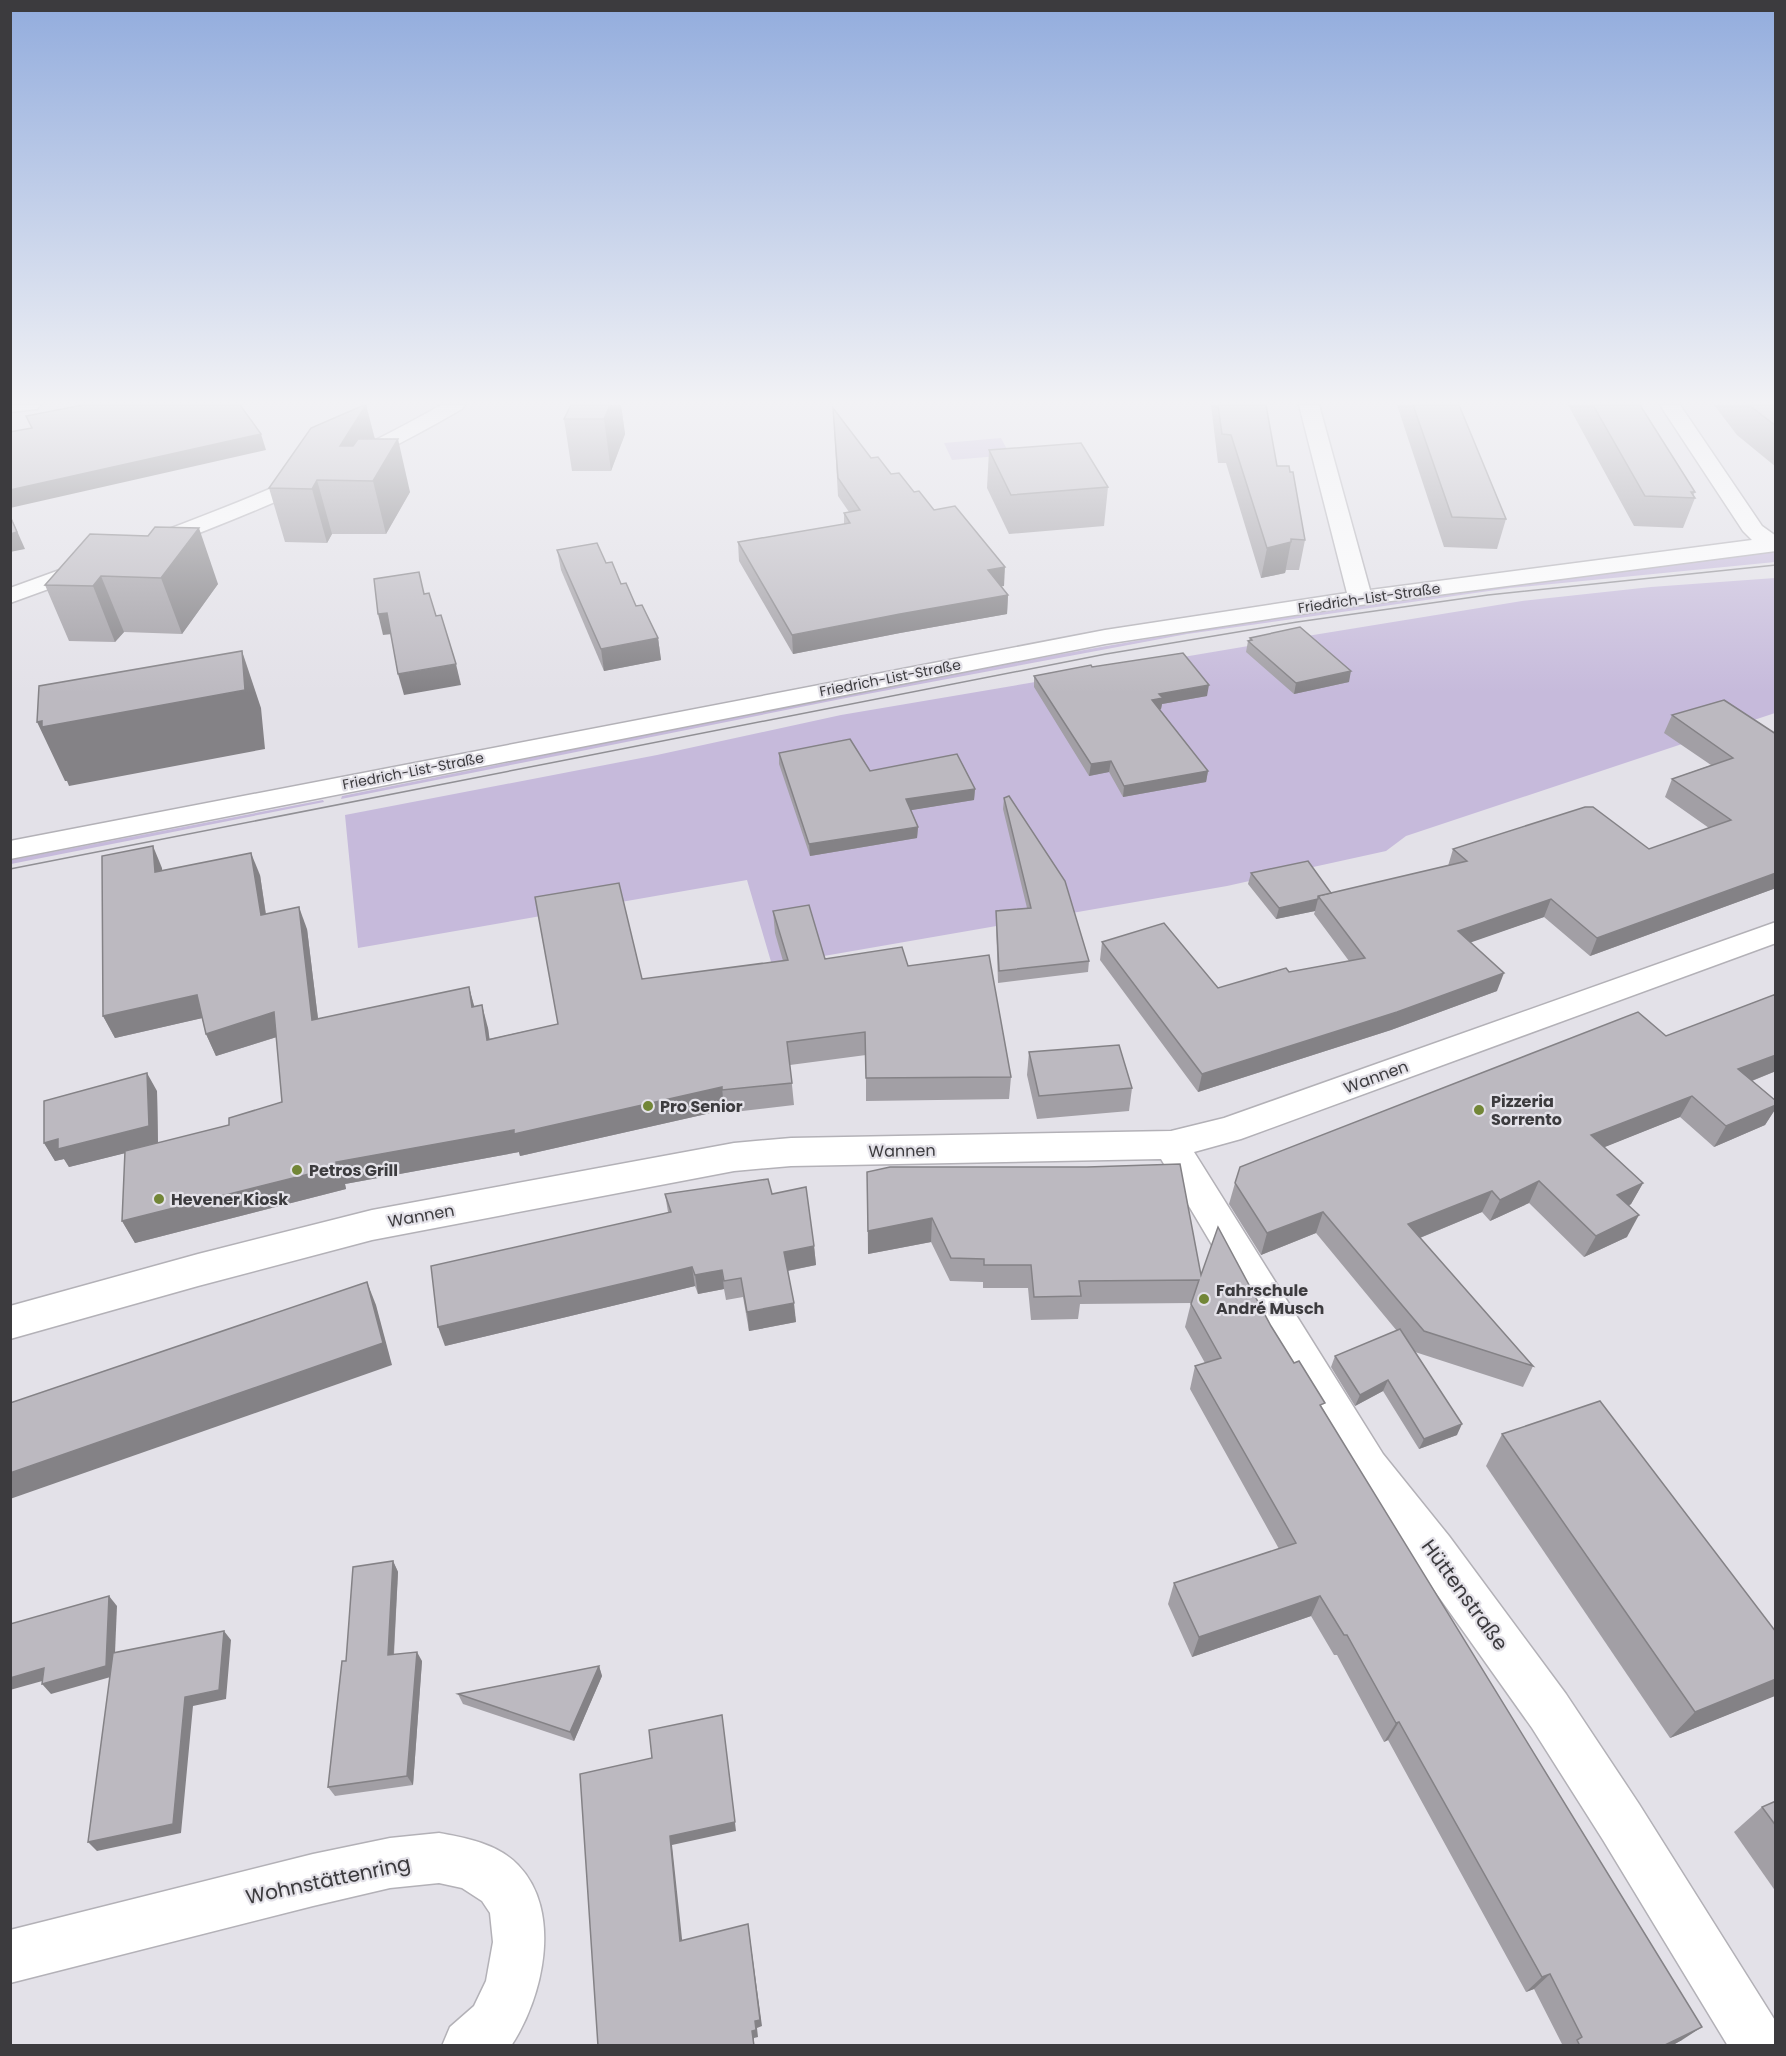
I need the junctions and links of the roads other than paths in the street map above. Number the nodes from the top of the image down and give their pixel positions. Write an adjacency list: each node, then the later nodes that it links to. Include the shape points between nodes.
1 (259, 501): 5 (street)
2 (1334, 501): 8 (street)
3 (1735, 501): 4 (street, via 1755,531)
4 (1774, 544): 8 (street, Friedrich-List-Straße)
5 (131, 551)
6 (109, 559): 7 (street)
7 (10, 596)
8 (1360, 598): 9 (street, Friedrich-List-Straße, via 1127,633 987,659)
9 (10, 850)
10 (1776, 932): 11 (street, Wannen, via 1240,1126)
11 (1171, 1145): 12 (street, Wannen, via 791,1152 734,1157 381,1223); 15 (street, Hüttenstraße, via 1368,1468 1549,1711)
12 (10, 1323)
13 (10, 1958): 14 (street, Wohnstättenring, via 390,1863 439,1858 471,1864 500,1883 514,1905 519,1942 512,1984 493,2025)
14 (469, 2046)
15 (1758, 2046)

